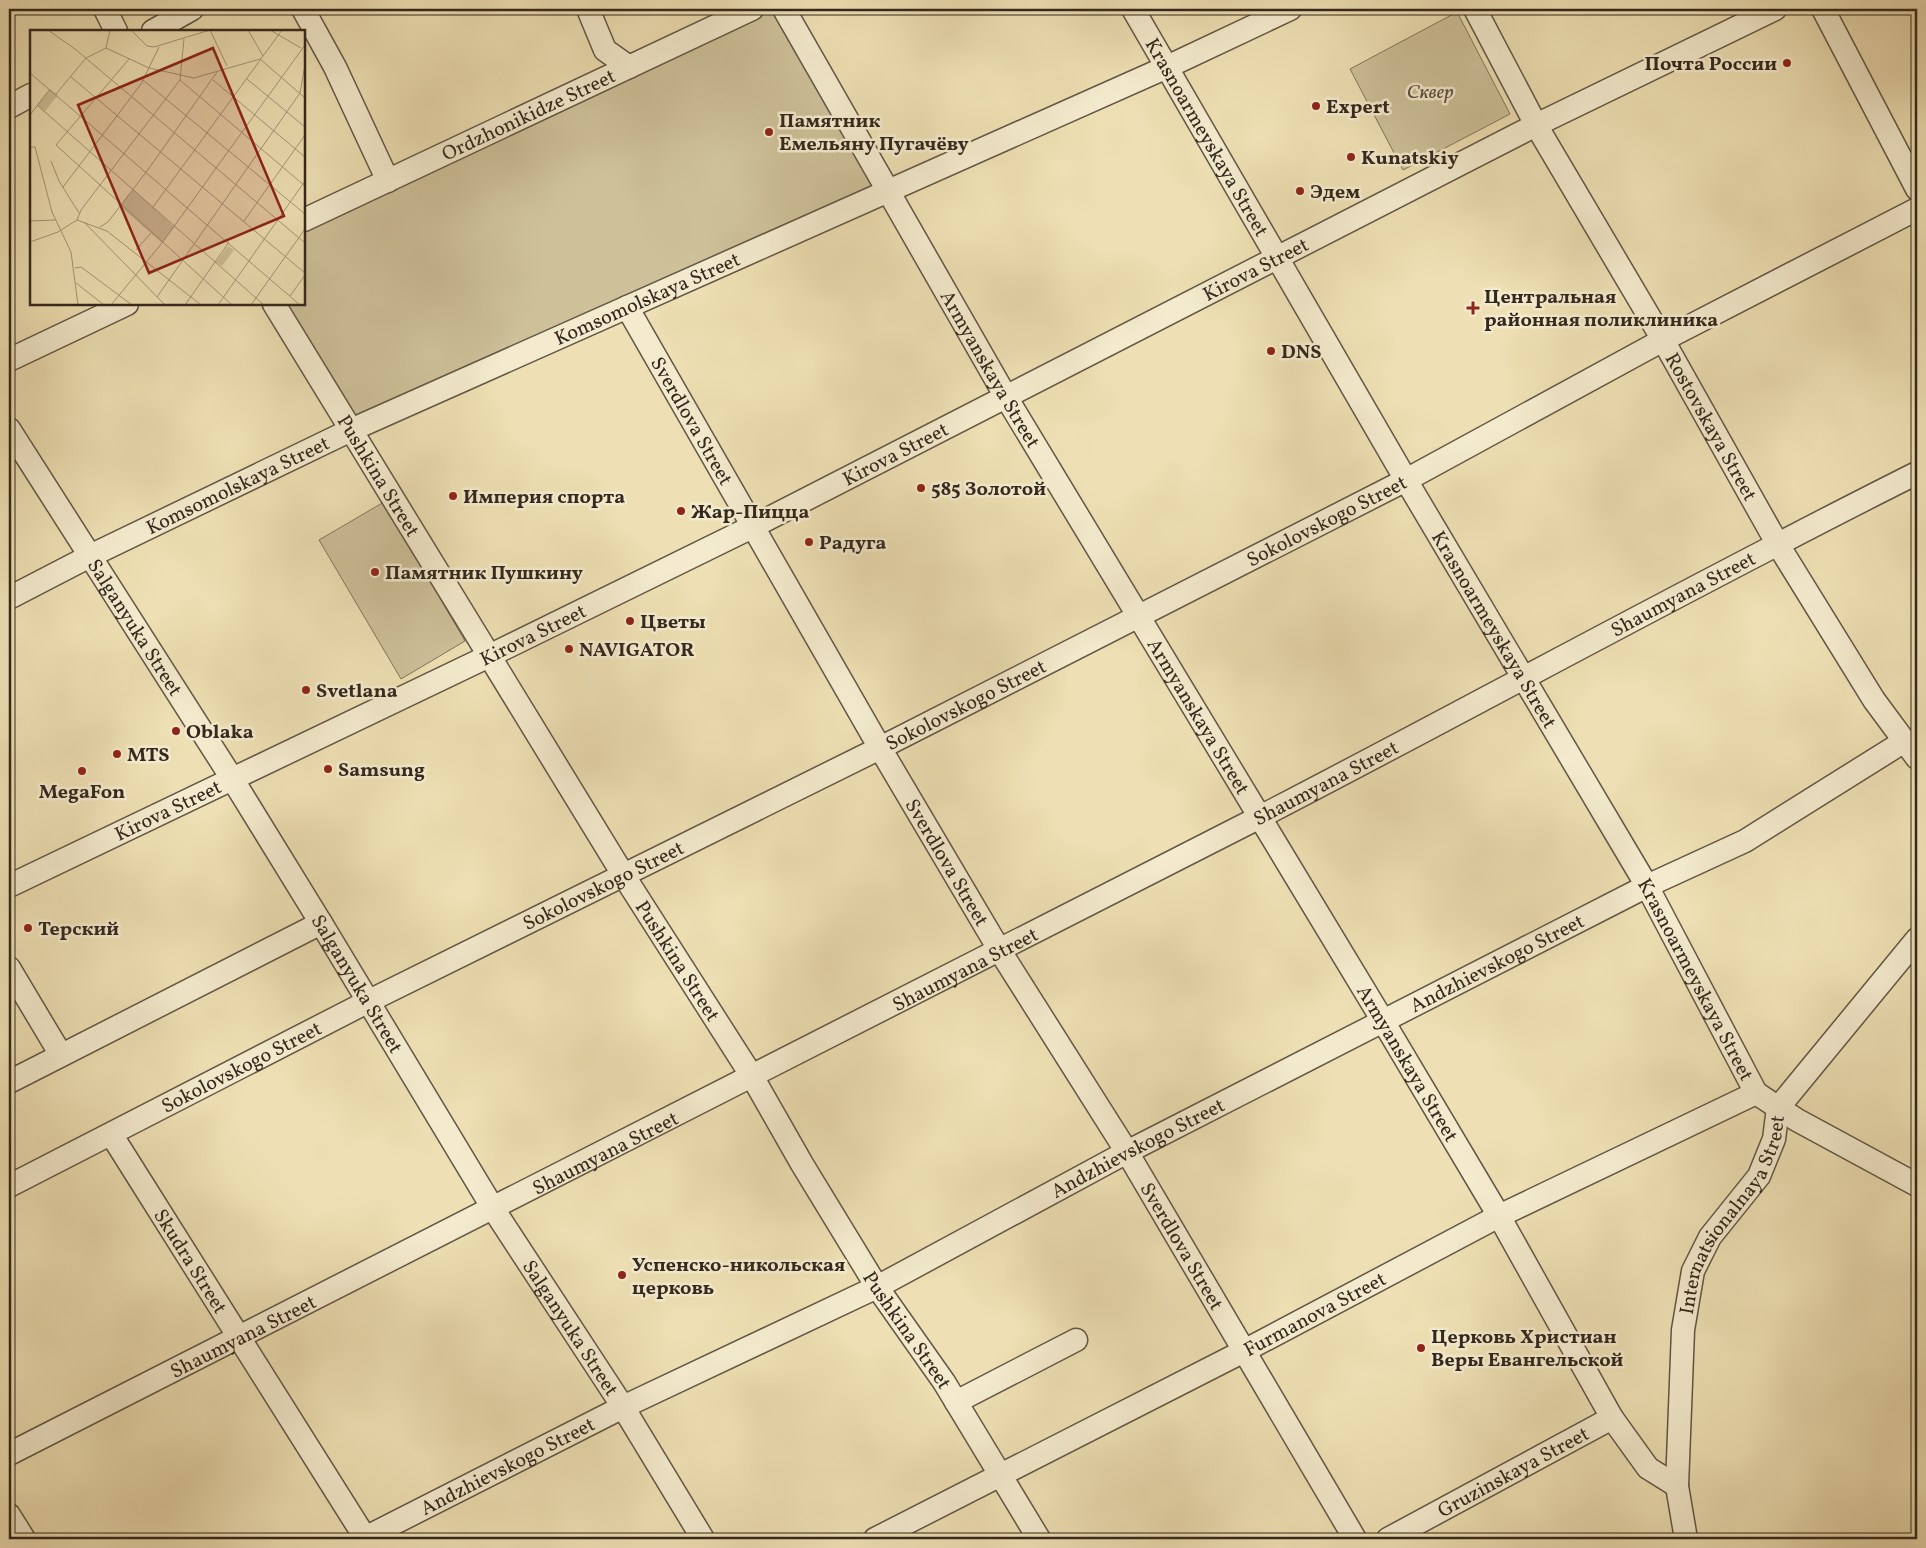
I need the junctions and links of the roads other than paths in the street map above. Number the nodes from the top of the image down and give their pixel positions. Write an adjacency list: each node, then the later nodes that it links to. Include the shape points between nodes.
1 (105, 9): 12 (street)
2 (192, 9): 13 (street)
3 (303, 9): 19 (street, via 335,67)
4 (588, 9): 14 (street, via 605,50)
5 (752, 9): 14 (street, Ordzhonikidze Street)
6 (784, 9): 21 (street, Armyanskaya Street)
7 (1133, 9): 15 (street, Krasnoarmeyskaya Street)
8 (1290, 9): 15 (street, Komsomolskaya Street)
9 (1475, 9): 18 (street, Rostovskaya Street)
10 (1775, 9): 18 (street, Kirova Street)
11 (1823, 9): 20 (street)
12 (116, 30)
13 (155, 30)
14 (629, 67): 19 (street, Ordzhonikidze Street)
15 (1167, 67): 21 (street, Komsomolskaya Street); 24 (street, Krasnoarmeyskaya Street)
16 (30, 96): 17 (street)
17 (9, 107)
18 (1536, 125): 24 (street, Kirova Street); 28 (street, Rostovskaya Street)
19 (388, 181): 23 (street, Ordzhonikidze Street)
20 (1917, 188)
21 (888, 191): 27 (street, Komsomolskaya Street); 30 (street, Armyanskaya Street)
22 (1917, 209): 28 (street, Sokolovskogo Street)
23 (305, 220)
24 (1277, 257): 30 (street, Kirova Street); 34 (street, Krasnoarmeyskaya Street)
25 (126, 305): 29 (street)
26 (275, 305): 32 (street, Pushkina Street)
27 (627, 307): 32 (street, Komsomolskaya Street); 35 (street, Sverdlova Street)
28 (1663, 340): 34 (street, Sokolovskogo Street); 36 (street, Rostovskaya Street)
29 (9, 360)
30 (1006, 397): 35 (street, Kirova Street); 39 (street, Armyanskaya Street)
31 (9, 429): 37 (street, Salganyuka Street)
32 (351, 430): 37 (street, Komsomolskaya Street); 40 (street, Pushkina Street)
33 (1917, 473): 36 (street, Shaumyana Street)
34 (1406, 480): 39 (street, Sokolovskogo Street); 41 (street, Krasnoarmeyskaya Street)
35 (752, 527): 40 (street, Kirova Street); 42 (street, Sverdlova Street)
36 (1777, 543): 41 (street, Shaumyana Street); 43 (street, Rostovskaya Street, via 1874,700)
37 (90, 556): 38 (street, Komsomolskaya Street); 44 (street, Salganyuka Street)
38 (9, 598)
39 (1138, 616): 42 (street, Sokolovskogo Street); 45 (street, Armyanskaya Street)
40 (490, 656): 44 (street, Kirova Street); 46 (street, Pushkina Street)
41 (1524, 678): 45 (street, Shaumyana Street); 48 (street, Krasnoarmeyskaya Street)
42 (880, 748): 46 (street, Sokolovskogo Street); 51 (street, Sverdlova Street)
43 (1910, 750): 48 (street, Andzhievskogo Street, via 1746,841)
44 (233, 780): 47 (street, Kirova Street); 49 (street, Salganyuka Street)
45 (1261, 817): 51 (street, Shaumyana Street); 54 (street, Armyanskaya Street)
46 (624, 876): 53 (street, Sokolovskogo Street); 56 (street, Pushkina Street)
47 (9, 886)
48 (1647, 886): 54 (street, Andzhievskogo Street); 58 (street, Krasnoarmeyskaya Street)
49 (321, 923): 53 (street, Salganyuka Street); 55 (street)
50 (1917, 939): 59 (street, Internatsionalnaya Street)
51 (1000, 951): 56 (street, Shaumyana Street); 61 (street, Sverdlova Street)
52 (9, 968): 55 (street)
53 (367, 1002): 60 (street, Sokolovskogo Street); 64 (street, Salganyuka Street)
54 (1383, 1021): 61 (street, Andzhievskogo Street); 65 (street, Armyanskaya Street)
55 (61, 1055): 57 (street)
56 (753, 1078): 64 (street, Shaumyana Street); 66 (street, Pushkina Street)
57 (9, 1082)
58 (1756, 1093): 59 (street, Krasnoarmeyskaya Street); 65 (street, Furmanova Street)
59 (1778, 1108): 62 (street, Krasnoarmeyskaya Street); 75 (street, Internatsionalnaya Street, via 1774,1139 1759,1176 1710,1237 1693,1271 1683,1330)
60 (111, 1134): 63 (street, Sokolovskogo Street); 67 (street, Skudra Street)
61 (1127, 1152): 66 (street, Andzhievskogo Street); 69 (street, Sverdlova Street)
62 (1917, 1184)
63 (9, 1186)
64 (494, 1210): 67 (street, Shaumyana Street); 71 (street, Salganyuka Street)
65 (1499, 1216): 69 (street, Furmanova Street); 72 (street, Armyanskaya Street)
66 (877, 1287): 70 (street, Pushkina Street); 71 (street, Andzhievskogo Street)
67 (239, 1338): 73 (street, Shaumyana Street); 78 (street, Skudra Street)
68 (1076, 1340): 70 (street)
69 (1244, 1351): 74 (street, Furmanova Street); 82 (street, Sverdlova Street)
70 (956, 1402): 74 (street, Pushkina Street)
71 (623, 1407): 78 (street, Andzhievskogo Street); 79 (street, Salganyuka Street)
72 (1612, 1418): 75 (street, Armyanskaya Street, via 1648,1468); 83 (street, Gruzinskaya Street)
73 (9, 1454)
74 (1001, 1475): 80 (street, Furmanova Street); 81 (street, Pushkina Street)
75 (1677, 1486): 84 (street, Internatsionalnaya Street)
76 (9, 1515): 77 (street)
77 (24, 1539)
78 (365, 1539)
79 (703, 1539)
80 (875, 1539)
81 (1039, 1539)
82 (1355, 1539)
83 (1388, 1539)
84 (1686, 1539)

